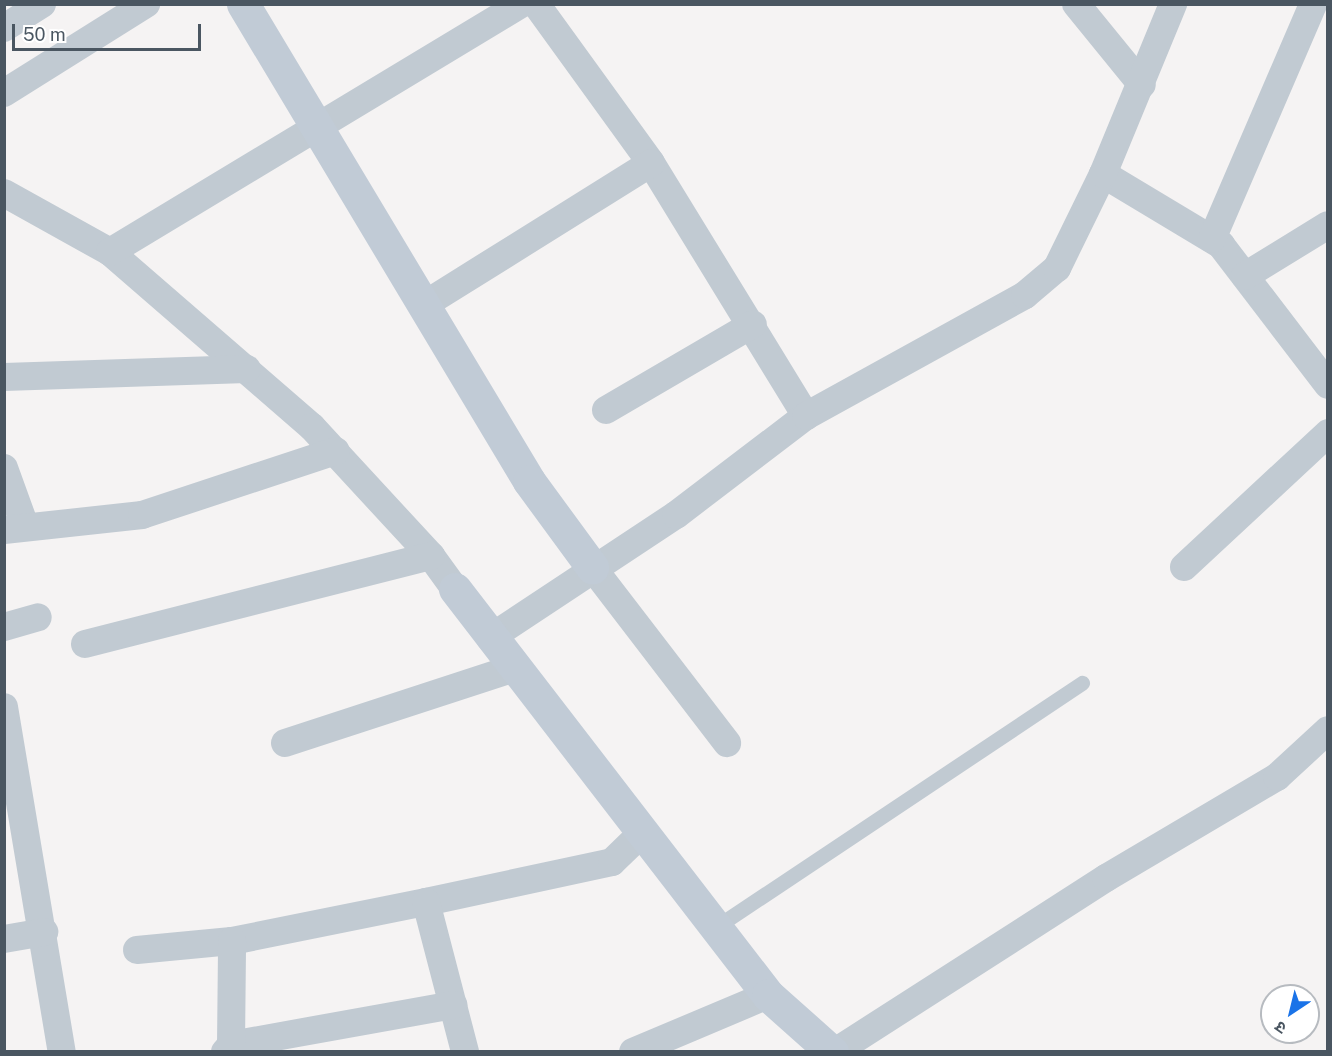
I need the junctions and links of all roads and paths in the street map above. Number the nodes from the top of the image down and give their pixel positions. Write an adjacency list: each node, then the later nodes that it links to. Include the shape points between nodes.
1 (42, 4): 9 (street)
2 (146, 4): 11 (street)
3 (243, 4): 12 (street)
4 (521, 4): 12 (street)
5 (536, 4): 13 (street)
6 (1077, 4): 10 (street)
7 (1173, 4): 10 (street)
8 (1313, 4): 17 (street)
9 (4, 28)
10 (1142, 85): 14 (street)
11 (4, 93)
12 (316, 126): 18 (street); 20 (street)
13 (651, 163): 20 (street); 21 (street)
14 (1104, 174): 17 (street); 26 (street, via 1058,268 1025,295)
15 (4, 193): 18 (street)
16 (1328, 225): 19 (street)
17 (1212, 239): 19 (street)
18 (110, 252): 22 (street)
19 (1245, 276): 24 (street)
20 (427, 303): 32 (street, via 529,481)
21 (753, 324): 25 (street); 26 (street)
22 (247, 369): 23 (street); 28 (street)
23 (4, 377)
24 (1328, 385)
25 (606, 410)
26 (806, 416): 32 (street, via 676,515)
27 (1328, 433): 33 (street)
28 (336, 451): 30 (street, via 142,515); 31 (street)
29 (4, 468): 30 (street)
30 (15, 528)
31 (431, 556): 34 (street); 38 (street)
32 (592, 567): 37 (street); 44 (street)
33 (1184, 567)
34 (454, 589): 37 (street)
35 (38, 617): 36 (street)
36 (4, 627)
37 (490, 638): 39 (street)
38 (85, 644)
39 (512, 669): 43 (street); 46 (street)
40 (1082, 683): 48 (lane)
41 (4, 707): 45 (street)
42 (1328, 730): 59 (street, via 1277,777 1106,878)
43 (285, 743)
44 (727, 743)
45 (9, 760): 49 (street)
46 (643, 832): 47 (street, via 612,862); 48 (street)
47 (426, 902): 51 (street); 54 (street)
48 (716, 927): 53 (street)
49 (44, 932): 50 (street); 56 (street)
50 (4, 939)
51 (232, 941): 52 (street); 55 (street)
52 (137, 950)
53 (768, 994): 58 (street); 59 (street)
54 (453, 1005): 55 (street); 57 (street)
55 (228, 1048)
56 (62, 1052)
57 (465, 1052)
58 (633, 1052)
59 (833, 1052)

